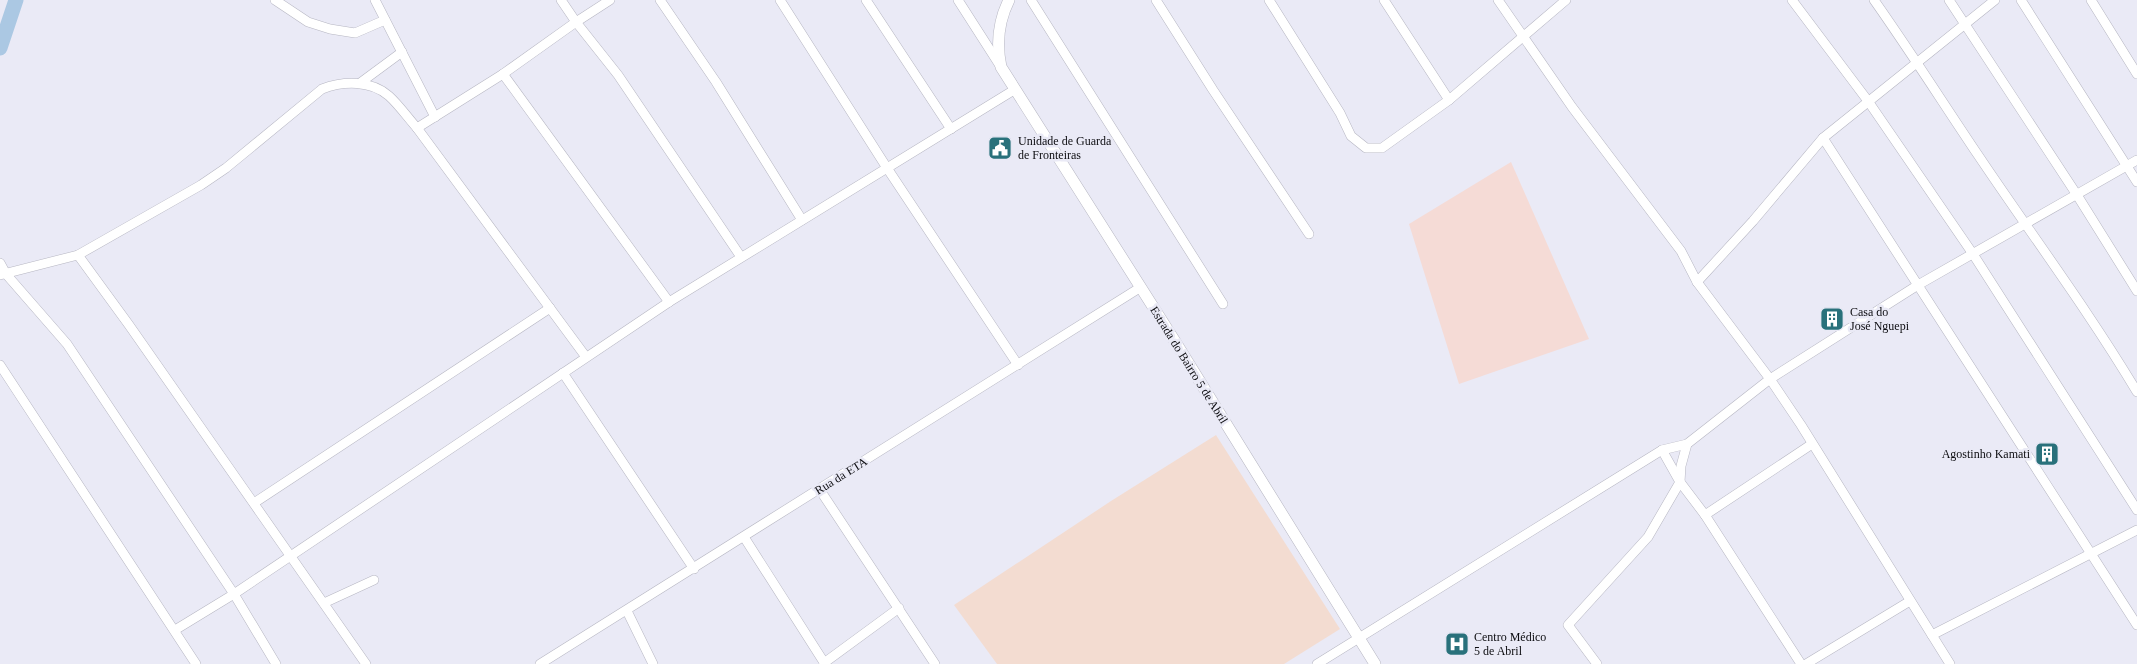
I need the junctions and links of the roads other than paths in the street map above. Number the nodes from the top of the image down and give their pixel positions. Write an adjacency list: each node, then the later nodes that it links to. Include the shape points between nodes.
1 (275, 0): 22 (street, via 308,22 330,29 355,33)
2 (375, 0): 22 (street)
3 (561, 0): 23 (street)
4 (610, 0): 23 (street)
5 (660, 0): 44 (street, via 716,82)
6 (780, 0): 41 (street)
7 (866, 0): 37 (street)
8 (958, 0): 28 (street)
9 (1009, 0): 28 (street, via 1003,12 997,48)
10 (1031, 0): 57 (street)
11 (1156, 0): 46 (street)
12 (1269, 0): 33 (street, via 1340,112 1351,136 1366,148 1382,148)
13 (1384, 0): 33 (street)
14 (1498, 0): 25 (street)
15 (1566, 0): 25 (street)
16 (1792, 0): 34 (street)
17 (1874, 0): 27 (street)
18 (1949, 0): 24 (street)
19 (1995, 0): 24 (street)
20 (2021, 0): 40 (street)
21 (2091, 0): 30 (street)
22 (385, 20): 26 (street)
23 (576, 22): 29 (street); 49 (street, via 618,75)
24 (1964, 24): 27 (street); 43 (street)
25 (1524, 38): 33 (street); 52 (street, via 1681,252)
26 (402, 52): 31 (street); 35 (street)
27 (1918, 62): 34 (street); 45 (street)
28 (1001, 67): 32 (street, Estrada do Bairro 5 de Abril)
29 (502, 74): 35 (street); 56 (street)
30 (2137, 74)
31 (360, 84): 36 (street, via 389,95); 48 (street, via 338,83 322,89 226,168)
32 (1014, 90): 37 (street); 54 (street, Estrada do Bairro 5 de Abril)
33 (1449, 100)
34 (1868, 102): 38 (street); 47 (street)
35 (435, 117): 36 (street)
36 (417, 128): 58 (street)
37 (951, 129): 41 (street)
38 (1823, 138): 52 (street); 53 (street)
39 (2137, 160): 40 (street)
40 (2126, 166): 42 (street); 43 (street)
41 (887, 168): 44 (street); 61 (street)
42 (2137, 182)
43 (2077, 194): 45 (street); 55 (street)
44 (802, 220): 49 (street)
45 (2026, 224): 47 (street); 64 (street, via 2104,337)
46 (1309, 234)
47 (1973, 254): 53 (street); 71 (street)
48 (78, 255): 51 (street); 70 (street)
49 (741, 257): 56 (street)
50 (0, 264): 51 (street)
51 (3, 274): 79 (street, via 67,344)
52 (1697, 282): 63 (street)
53 (1918, 285): 63 (street); 75 (street)
54 (1141, 287): 61 (street, Rua da ETA); 87 (street, Estrada do Bairro 5 de Abril)
55 (2137, 291)
56 (669, 302): 59 (street)
57 (1223, 304)
58 (550, 308): 59 (street); 70 (street)
59 (586, 357): 62 (street)
60 (0, 365): 85 (street)
61 (1018, 365): 69 (street, Rua da ETA)
62 (563, 373): 76 (street); 77 (street)
63 (1770, 379): 65 (street); 66 (street)
64 (2137, 392)
65 (1688, 444): 67 (street); 68 (street)
66 (1812, 444): 72 (street); 80 (street)
67 (1662, 450): 68 (street); 87 (street)
68 (1680, 482): 72 (street); 97 (street, via 1648,537 1568,625)
69 (820, 490): 74 (street, Rua da ETA); 82 (street)
70 (254, 503): 76 (street)
71 (2137, 510)
72 (1705, 515): 98 (street)
73 (2137, 530): 75 (street)
74 (744, 537): 77 (street, Rua da ETA); 88 (street)
75 (2091, 553): 84 (street); 86 (street)
76 (291, 556): 79 (street); 81 (street)
77 (694, 569): 83 (street, Rua da ETA)
78 (374, 580): 81 (street)
79 (234, 594): 85 (street); 90 (street)
80 (1910, 601): 86 (street); 99 (street)
81 (324, 603): 91 (street)
82 (899, 608): 88 (street); 94 (street)
83 (627, 611): 92 (street, Rua da ETA); 93 (street)
84 (2137, 625)
85 (176, 630): 89 (street)
86 (1932, 635): 100 (street)
87 (1360, 639): 95 (street); 96 (street, Estrada do Bairro 5 de Abril)
88 (824, 663)
89 (196, 664)
90 (276, 664)
91 (366, 664)
92 (540, 664)
93 (653, 664)
94 (935, 664)
95 (1317, 664)
96 (1375, 664)
97 (1597, 664)
98 (1801, 664)
99 (1806, 664)
100 (1950, 664)

